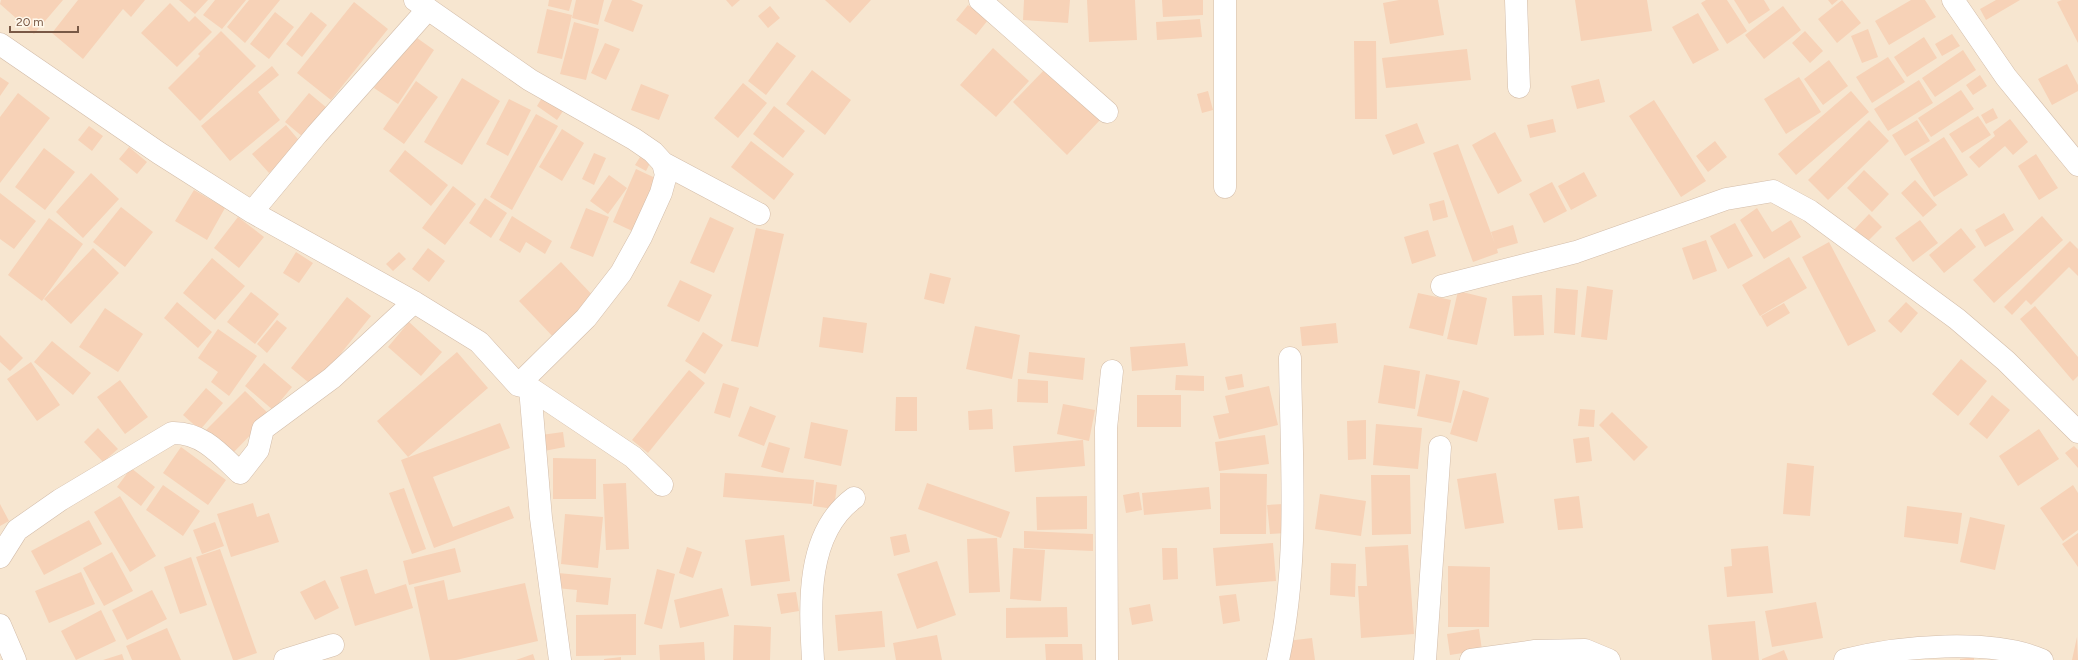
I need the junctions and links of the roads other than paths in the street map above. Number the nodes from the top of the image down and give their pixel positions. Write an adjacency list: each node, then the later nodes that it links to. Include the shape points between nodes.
1 (980, 0): 8 (street)
2 (1225, 0): 11 (street)
3 (1516, 0): 7 (street)
4 (1953, 0): 10 (street, via 2006,77)
5 (421, 4): 9 (street, via 530,80 654,152); 12 (street)
6 (0, 44): 12 (street, via 159,153)
7 (1518, 87)
8 (1108, 112)
9 (663, 163): 13 (street); 18 (street, via 666,175 661,193 621,274 586,318)
10 (2078, 165)
11 (1225, 186)
12 (252, 212): 15 (street)
13 (760, 214)
14 (1442, 286): 19 (street, via 1576,252 1726,199 1772,192 1810,211 1957,319 2006,361)
15 (414, 302): 18 (street, via 479,342); 23 (street, via 332,378 263,429 258,450 240,473 204,440 183,433 172,433 60,500 17,530)
16 (1290, 358): 31 (street, via 1292,546 1284,633)
17 (1112, 371): 30 (street, via 1106,428)
18 (524, 387): 21 (street, via 633,458); 28 (street)
19 (2078, 432)
20 (1440, 447): 32 (street)
21 (662, 485)
22 (854, 498): 29 (street, via 840,508 829,526 821,544 813,575 810,620)
23 (0, 557)
24 (0, 625): 26 (street)
25 (333, 645): 27 (street)
26 (15, 660)
27 (285, 660)
28 (560, 660)
29 (813, 660)
30 (1107, 660)
31 (1278, 660)
32 (1425, 660)
33 (1471, 660): 34 (street, via 1535,651 1585,650)
34 (1610, 660)
35 (1845, 660): 36 (street, via 1931,647 1986,648 2028,654)
36 (2042, 660)

